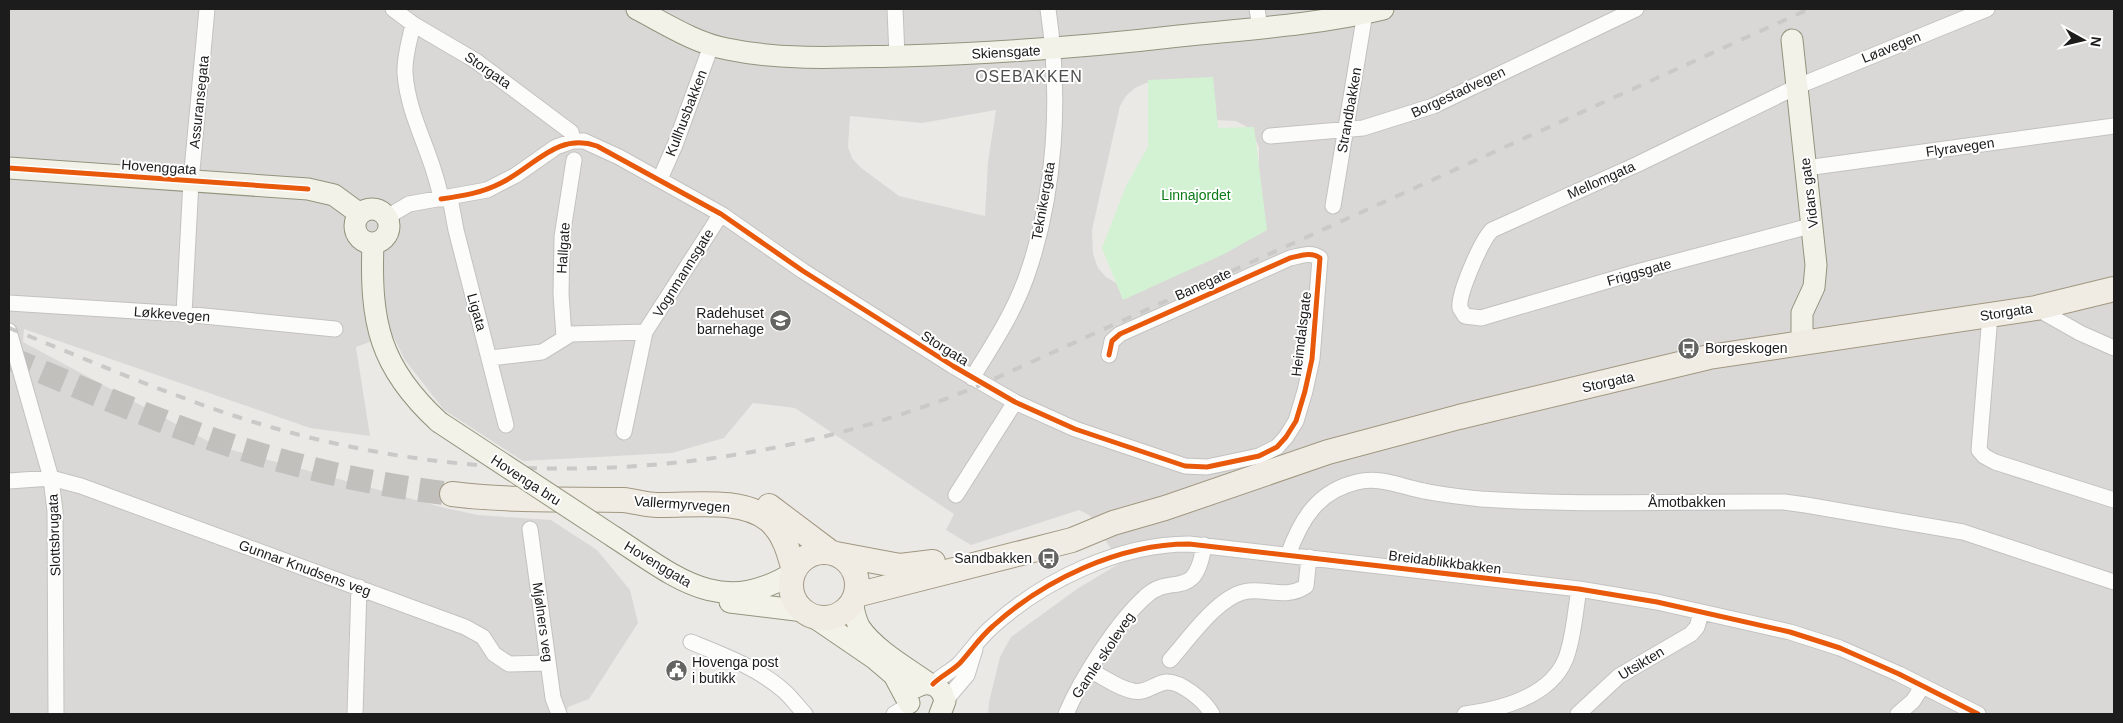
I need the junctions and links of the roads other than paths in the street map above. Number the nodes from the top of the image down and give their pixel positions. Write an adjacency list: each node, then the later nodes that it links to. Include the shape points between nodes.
1 (208, 9): 24 (street, Assuransegata)
2 (393, 9): 10 (street, Storgata)
3 (637, 9): 12 (street, Skiensgate)
4 (895, 9): 14 (street)
5 (1048, 9): 13 (street, Teknikergata)
6 (1636, 9): 17 (street, Borgestadvegen, via 1433,106 1385,123)
7 (1987, 9): 15 (street, Løavegen)
8 (1374, 11): 9 (street, Skiensgate); 17 (street, Strandbakken)
9 (1259, 18): 13 (street, Skiensgate)
10 (413, 24): 19 (street, Storgata, via 462,52 571,132); 25 (street, Ligata, via 405,72 412,115)
11 (1792, 40): 15 (street, Vidars gate)
12 (711, 46): 14 (street, Skiensgate, via 796,56); 23 (street, Kullhusbakken)
13 (1052, 50): 14 (street, Skiensgate); 47 (street, Teknikergata, via 1055,82 1053,138 1043,217 1026,279 1013,309)
14 (897, 56)
15 (1796, 87): 22 (street, Vidars gate); 38 (street, Mellomgata, via 1492,230 1482,245 1459,302 1462,314)
16 (2114, 126): 22 (street, Flyravegen)
17 (1345, 131): 18 (street, Borgestadvegen); 26 (street, Strandbakken)
18 (1270, 136)
19 (573, 141): 23 (street, Storgata, via 584,141); 25 (street, via 556,147 495,186)
20 (574, 160): 42 (street, Hallgate, via 562,237)
21 (9, 168): 24 (street, Hovenggata)
22 (1806, 168): 30 (street, Vidars gate)
23 (660, 179): 28 (street, Storgata)
24 (191, 181): 27 (street, Hovenggata, via 323,191 344,201); 36 (street, Assuransegata)
25 (445, 198): 29 (street, via 410,204); 46 (street, Ligata)
26 (1333, 206)
27 (360, 214): 29 (street, via 375,209); 31 (street, via 355,222 357,232 363,240)
28 (721, 214): 41 (street, Vognmannsgate); 47 (street, Storgata)
29 (387, 217): 31 (street, via 389,232 382,240)
30 (1814, 225): 38 (street, Friggsgate, via 1481,318); 43 (street, Vidars gate, via 1814,287 1802,313)
31 (373, 243): 60 (street, Hovenga bru, bridge, via 373,300 377,323 387,356 406,389 439,422)
32 (1320, 258): 45 (street, Banegate, via 1307,254 1290,258 1120,334 1112,341); 51 (street, Heimdalsgate, via 1312,359 1296,421)
33 (2114, 289): 35 (main road, Storgata)
34 (9, 303): 36 (street, Løkkevegen)
35 (2036, 308): 37 (main road, Storgata); 44 (street)
36 (184, 314): 39 (street, Løkkevegen)
37 (1990, 315): 43 (main road, Storgata); 57 (street, via 1980,450 1984,456)
38 (1466, 316)
39 (335, 329)
40 (9, 331): 52 (street, Slottsbrugata)
41 (645, 332): 42 (street, Vognmannsgate, via 580,333); 50 (street, Vognmannsgate)
42 (564, 337): 46 (street, Vognmannsgate, via 542,352)
43 (1802, 343): 58 (main road, Storgata, via 1709,357 1375,438)
44 (2114, 348)
45 (1109, 355)
46 (490, 358): 49 (street, Ligata)
47 (972, 378): 48 (street, Storgata)
48 (1015, 402): 51 (street, Storgata, via 1075,429 1185,466 1207,467 1259,456 1277,447); 55 (street)
49 (506, 425)
50 (624, 432)
51 (1286, 437)
52 (51, 478): 53 (street, Gunnar Knudsens veg); 67 (street, Gunnar Knudsens veg); 81 (street, Slottsbrugata, via 55,512)
53 (9, 481)
54 (452, 494): 56 (main road, Vallermyrvegen, via 549,500)
55 (956, 495)
56 (626, 500): 62 (main road, Vallermyrvegen, via 656,495 733,494 776,510 810,539); 65 (main road, Vallermyrvegen, via 656,505 720,505 755,513 777,529)
57 (2114, 500)
58 (1113, 523): 62 (main road, Storgata, via 913,565 888,565); 70 (main road, Storgata, via 1072,540)
59 (530, 529): 76 (street, Mjølners veg)
60 (614, 537): 68 (street, Hovenggata, via 664,570)
61 (1204, 545): 63 (street, Breidablikkbakken); 74 (street, Breidablikkbakken, via 1174,544 1138,549 1094,564 1020,604); 77 (street, Gamle skoleveg, via 1202,559 1193,577 1182,585 1160,587 1144,597 1104,648)
62 (833, 553): 65 (main road, via 814,553 805,558); 70 (main road, via 853,570 857,581)
63 (1288, 555): 64 (street, Breidablikkbakken); 66 (street, Åmotbakken, via 1313,506 1325,495 1341,487 1371,480 1451,496 1524,502 1784,502 1806,505 1963,532)
64 (1309, 557): 69 (street, Breidablikkbakken); 75 (street, via 1306,586 1281,593 1249,591 1229,599)
65 (794, 572): 68 (street, Hovenggata, via 770,587 751,592); 72 (main road, via 792,592 796,603)
66 (2114, 582)
67 (359, 587): 76 (street, Gunnar Knudsens veg, via 465,627 483,637 501,661 509,664); 82 (street)
68 (703, 589): 72 (street, Hovenggata, via 723,601)
69 (1579, 589): 71 (street, Breidablikkbakken); 87 (street, via 1570,645 1553,679 1519,700)
70 (854, 598): 72 (main road, via 837,615 826,618); 79 (street, via 858,624 865,634)
71 (1701, 613): 78 (street, Breidablikkbakken, via 1815,639 1870,660); 88 (street, Utsikten, via 1691,634 1619,676)
72 (809, 614): 80 (street, via 894,675)
73 (691, 642): 84 (street, via 768,680)
74 (976, 645): 79 (street, Breidablikkbakken, via 958,665); 79 (street, Breidablikkbakken, via 967,675)
75 (1170, 660)
76 (548, 662): 83 (street, Mjølners veg, via 553,698)
77 (1091, 671): 85 (street, Gamle skoleveg); 86 (street, via 1131,691 1140,692 1166,682 1178,684 1203,702)
78 (1922, 687): 89 (street, via 1913,701); 90 (street, Breidablikkbakken)
79 (940, 701): 80 (street, via 913,690)
80 (906, 709)
81 (56, 714)
82 (355, 714)
83 (559, 714)
84 (805, 714)
85 (1066, 714)
86 (1212, 714)
87 (1465, 714)
88 (1578, 714)
89 (1898, 714)
90 (1978, 714)

